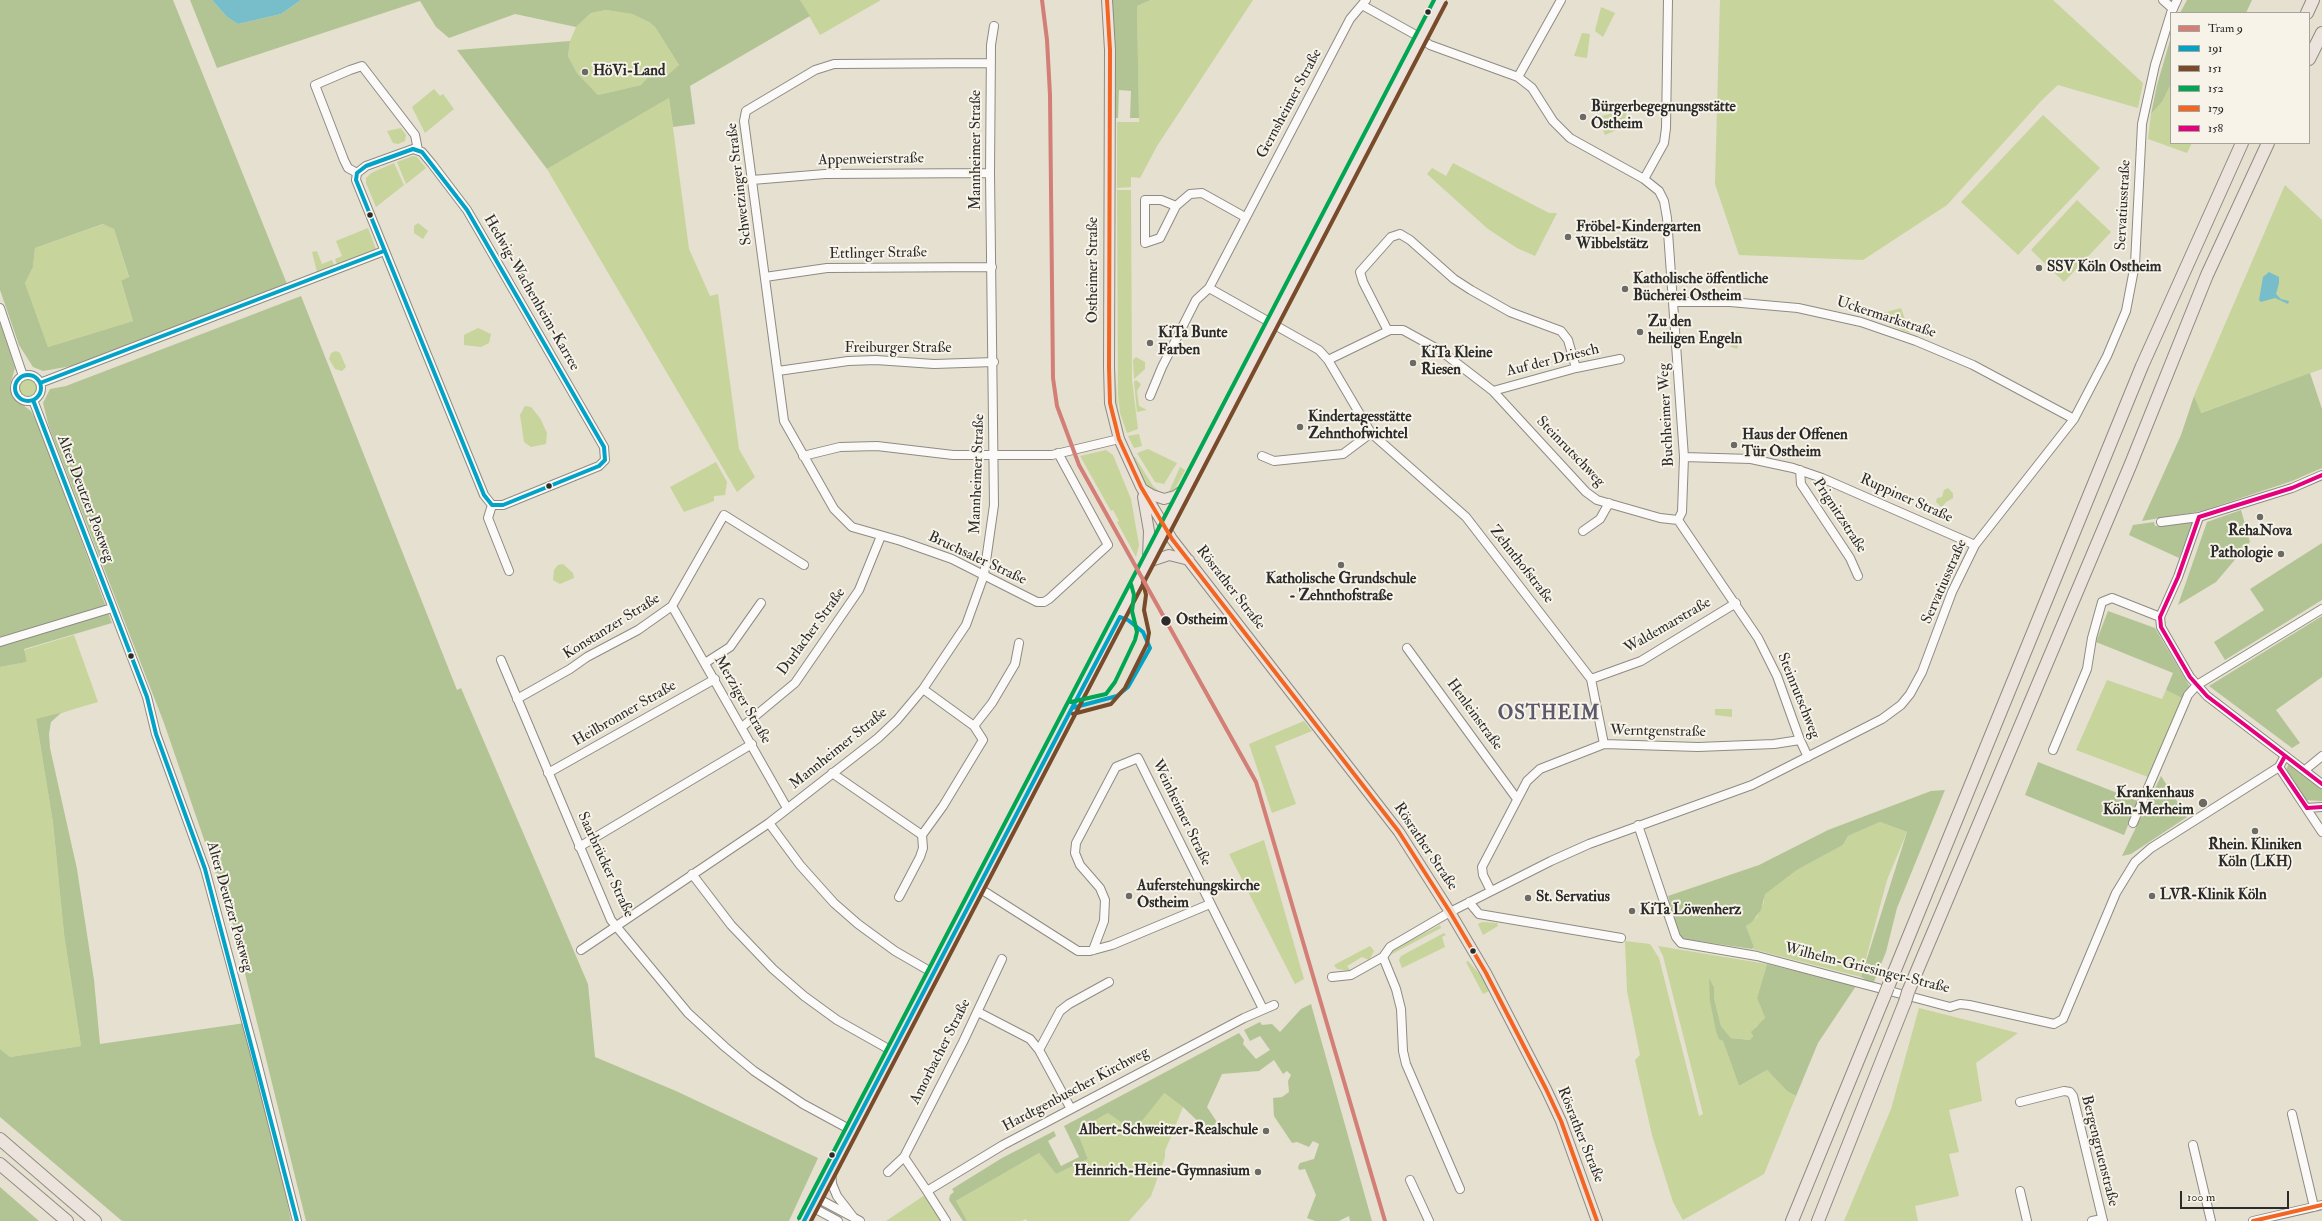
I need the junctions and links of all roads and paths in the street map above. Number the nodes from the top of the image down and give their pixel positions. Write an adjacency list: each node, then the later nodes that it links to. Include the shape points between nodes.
1 (1107, 0): 47 (main road, Ostheimer Straße, via 1110,50 1109,367 1110,403)
2 (1441, 0): 14 (main road)
3 (1561, 0): 17 (street)
4 (1668, 0): 23 (street, via 1664,144)
5 (2163, 0): 9 (street)
6 (2177, 0): 9 (street, Servatiusstraße)
7 (2313, 0): 10 (highway)
8 (1364, 2): 14 (street, Gernsheimer Straße); 26 (street, Gernsheimer Straße, via 1350,19)
9 (2172, 12)
10 (2307, 12)
11 (2170, 18): 45 (street, Servatiusstraße, via 2155,64 2142,124 2135,264 2126,311)
12 (994, 26): 16 (street, Mannheimer Straße)
13 (2322, 33): 15 (highway)
14 (1421, 39): 17 (street, Buchheimer Weg, via 1430,45); 33 (main road)
15 (2310, 58)
16 (991, 63): 22 (street, Mannheimer Straße); 24 (street, Schwetzinger Straße, via 834,64 815,70 746,111 744,121)
17 (1518, 77): 23 (street, Buchheimer Weg, via 1532,88 1553,121 1570,138)
18 (2242, 144): 160 (highway, via 2142,366)
19 (2268, 144): 161 (highway, via 2207,275 2130,466 1906,997)
20 (418, 150): 21 (street, via 414,149 366,166); 21 (street, via 415,135 362,66 350,70 315,85 346,164); 58 (street, Hedwig-Wachenheim-Karree, via 467,210 606,454 605,460 599,466 503,505)
21 (357, 173): 27 (street, via 356,180)
22 (990, 173): 24 (street, Appenweierstraße, via 825,174); 28 (street, Mannheimer Straße)
23 (1644, 179): 31 (street, Buchheimer Weg, via 1659,192 1664,201)
24 (752, 180): 29 (street, Schwetzinger Straße)
25 (1176, 206): 25 (street, via 1161,200 1146,200 1145,243 1160,238); 26 (street, via 1190,194 1202,193)
26 (1245, 217): 30 (street, Gernsheimer Straße)
27 (384, 251): 41 (street); 58 (street, via 484,495)
28 (992, 267): 29 (street, Ettlinger Straße, via 827,268); 37 (street, Mannheimer Straße)
29 (765, 277): 39 (street, Schwetzinger Straße)
30 (1209, 288): 33 (street); 43 (street, Gernsheimer Straße, via 1196,300)
31 (1674, 302): 45 (street, Uckermarkstraße, via 1730,302 1798,308 1861,322 1973,365); 52 (street, Buchheimer Weg)
32 (0, 308): 40 (street)
33 (1273, 323): 36 (street, Zehnthofstraße, via 1308,343); 56 (main road)
34 (1388, 331): 36 (street, Steinrutschweg); 38 (street, via 1360,272 1391,237 1400,234 1436,265 1471,290 1510,312 1561,331 1568,340); 42 (street, Steinrutschweg, via 1403,330 1425,341)
35 (1620, 359): 38 (street, Auf der Driesch)
36 (1328, 360): 46 (street, Zehnthofstraße)
37 (994, 362): 39 (street, Freiburger Straße, via 934,364 848,361); 50 (street, Mannheimer Straße)
38 (1576, 368): 42 (street, Auf der Driesch)
39 (778, 370): 49 (street, Schwetzinger Straße, via 784,421)
40 (23, 376): 41 (street, via 33,376); 44 (street, via 16,382 16,392 22,400)
41 (40, 383): 44 (street, via 40,393)
42 (1493, 391): 57 (street, Steinrutschweg, via 1586,492 1597,500)
43 (1150, 396)
44 (33, 400): 75 (street, Alter Deutzer Postweg)
45 (2074, 419): 65 (street, Servatiusstraße)
46 (1371, 433): 51 (street, via 1343,454 1274,461); 84 (street, Zehnthofstraße, via 1466,517)
47 (1118, 439): 48 (street); 55 (main road, Ostheimer Straße)
48 (1058, 454): 50 (street); 70 (street, Bruchsaler Straße, via 1108,545 1044,602 1032,600)
49 (803, 456): 50 (street, via 840,447 877,446 953,455); 64 (street, Bruchsaler Straße, via 843,520 852,527)
50 (994, 456): 70 (street, Mannheimer Straße, via 994,505)
51 (1262, 456)
52 (1684, 457): 53 (street, Ruppiner Straße, via 1751,459); 60 (street, Buchheimer Weg, via 1682,512)
53 (1800, 470): 65 (street, Ruppiner Straße); 71 (street, Prignitzstraße, via 1801,484 1850,558)
54 (2322, 475): 59 (street, via 2292,488)
55 (1141, 487): 56 (main road, via 1152,495 1164,499); 62 (main road, Ostheimer Straße); 67 (main road, via 1149,531)
56 (1185, 489): 62 (main road)
57 (1609, 504): 60 (street, Steinrutschweg); 63 (street, via 1600,519)
58 (492, 505): 69 (street, via 488,518)
59 (2199, 517): 61 (street); 77 (street, via 2178,577)
60 (1678, 520): 73 (street, Steinrutschweg)
61 (2161, 522)
62 (1165, 528): 66 (main road, Rösrather Straße); 67 (main road)
63 (1583, 531)
64 (881, 536): 70 (street, Bruchsaler Straße, via 928,549); 89 (street, Durlacher Straße, via 860,590 795,683)
65 (1975, 545): 96 (street, Servatiusstraße, via 1952,592 1922,672 1910,694 1901,705 1882,719)
66 (1189, 560): 67 (main road, via 1169,555); 118 (main road, Rösrather Straße, via 1399,832)
67 (1148, 562): 113 (main road)
68 (804, 565): 74 (street, Konstanzer Straße, via 724,515)
69 (509, 571)
70 (984, 575): 86 (street, Mannheimer Straße, via 966,625)
71 (1858, 576)
72 (761, 603): 82 (street, via 730,647)
73 (1736, 603): 84 (street, Waldemarstraße, via 1641,661); 90 (street, Steinrutschweg, via 1758,638 1777,676)
74 (672, 606): 82 (street, Merziger Straße); 87 (street, Konstanzer Straße, via 638,630)
75 (112, 608): 78 (street); 154 (street, Alter Deutzer Postweg, via 147,697 154,728 209,884)
76 (2322, 609): 85 (street)
77 (2160, 617): 85 (street, via 2161,627); 93 (street, via 2112,598 2102,602 2087,669)
78 (0, 642)
79 (1019, 644): 88 (street, via 1015,664 992,703)
80 (1407, 648): 102 (street, Henleinstraße)
81 (500, 660): 87 (street, Saarbrücker Straße)
82 (705, 663): 83 (street, Merziger Straße)
83 (715, 679): 89 (street, Merziger Straße); 99 (street, Heilbronner Straße)
84 (1590, 679): 92 (street, Zehnthofstraße)
85 (2197, 685): 94 (street, via 2207,696); 107 (street, via 2188,695)
86 (923, 689): 88 (street); 100 (street, Mannheimer Straße, via 878,738)
87 (516, 699): 99 (street, Saarbrücker Straße)
88 (974, 726): 110 (street, via 983,740 943,806)
89 (742, 727): 91 (street, Merziger Straße)
90 (1800, 740): 92 (street, Werntgenstraße, via 1774,744 1698,747); 96 (street, Steinrutschweg)
91 (752, 744): 104 (street, Merziger Straße); 111 (street)
92 (1604, 744): 102 (street, Werntgenstraße, via 1540,769 1527,781)
93 (2053, 750)
94 (2285, 756): 97 (street, Wilhelm-Griesinger-Straße); 98 (street)
95 (2322, 756): 98 (street)
96 (1808, 757): 108 (street, Servatiusstraße, via 1752,785)
97 (2279, 767): 105 (street); 108 (street, Wilhelm-Griesinger-Straße, via 2152,848 2135,862 2116,893 2063,1018 2054,1024 1968,1005 1950,1007 1764,957 1681,942 1676,937)
98 (2305, 770): 101 (street)
99 (548, 774): 111 (street, Saarbrücker Straße)
100 (832, 774): 104 (street, Mannheimer Straße); 110 (street)
101 (2322, 784)
102 (1517, 799): 114 (street, Werntgenstraße, via 1482,867)
103 (2322, 807): 105 (street)
104 (788, 808): 106 (street, Mannheimer Straße)
105 (2307, 808): 109 (street)
106 (769, 823): 112 (street, Mannheimer Straße); 125 (street, via 800,865 834,903 895,951)
107 (2133, 823)
108 (1638, 825): 114 (street, Servatiusstraße, via 1589,844)
109 (2322, 832)
110 (922, 835): 115 (street, via 920,857)
111 (580, 847): 119 (street, Saarbrücker Straße, via 611,920)
112 (692, 874): 119 (street, Mannheimer Straße); 132 (street, via 731,925 773,969 837,1020)
113 (979, 888): 122 (street, via 1078,951); 125 (main road)
114 (1491, 891): 116 (street, Servatiusstraße)
115 (898, 897)
116 (1468, 902): 118 (street, Servatiusstraße); 120 (street, via 1479,914)
117 (1210, 904): 122 (street, via 1112,945); 122 (street, Weinheimer Straße, via 1138,758 1116,767 1076,843 1075,853 1080,865 1100,888 1106,900 1104,921); 129 (street, Weinheimer Straße)
118 (1450, 912): 123 (street, via 1390,947); 159 (main road, Rösrather Straße, via 1486,973 1546,1089)
119 (616, 926): 121 (street, Mannheimer Straße); 136 (street, Saarbrücker Straße, via 688,1013 725,1047 754,1071 803,1104)
120 (1621, 938)
121 (581, 950)
122 (1093, 950)
123 (1383, 958): 126 (street, via 1351,975); 144 (street, via 1401,1009 1406,1064)
124 (1002, 959): 130 (street, Amorbacher Straße)
125 (933, 973): 132 (main road)
126 (1332, 977)
127 (1109, 982): 131 (street, via 1060,1011)
128 (1274, 1005): 129 (street, Hardtgenbuscher Kirchweg)
129 (1263, 1009): 134 (street, Hardtgenbuscher Kirchweg)
130 (978, 1012): 131 (street, via 1030,1039); 139 (street, Amorbacher Straße)
131 (1039, 1050): 134 (street)
132 (892, 1051): 136 (main road)
133 (2020, 1102): 150 (street, Bergengruenstraße, via 2064,1091 2070,1092 2073,1096)
134 (1071, 1109): 145 (street, Hardtgenbuscher Kirchweg, via 1003,1145)
135 (2292, 1114): 148 (street)
136 (851, 1130): 141 (main road)
137 (0, 1139): 153 (highway)
138 (2193, 1145): 164 (street)
139 (904, 1157): 142 (street, Amorbacher Straße); 145 (street)
140 (0, 1164): 152 (highway)
141 (831, 1169): 147 (main road); 149 (street, via 832,1184 837,1196)
142 (888, 1172)
143 (1410, 1180): 158 (street)
144 (1460, 1189)
145 (927, 1191): 157 (street)
146 (2020, 1191): 162 (street)
147 (814, 1203): 149 (street); 155 (main road); 156 (street)
148 (2318, 1206): 151 (street)
149 (857, 1219)
150 (2102, 1220): 163 (street)
151 (2258, 1220)
152 (67, 1221)
153 (95, 1221)
154 (297, 1221)
155 (804, 1221)
156 (838, 1221)
157 (946, 1221)
158 (1429, 1221)
159 (1597, 1221)
160 (1792, 1221)
161 (1818, 1221)
162 (2027, 1221)
163 (2092, 1221)
164 (2211, 1221)

